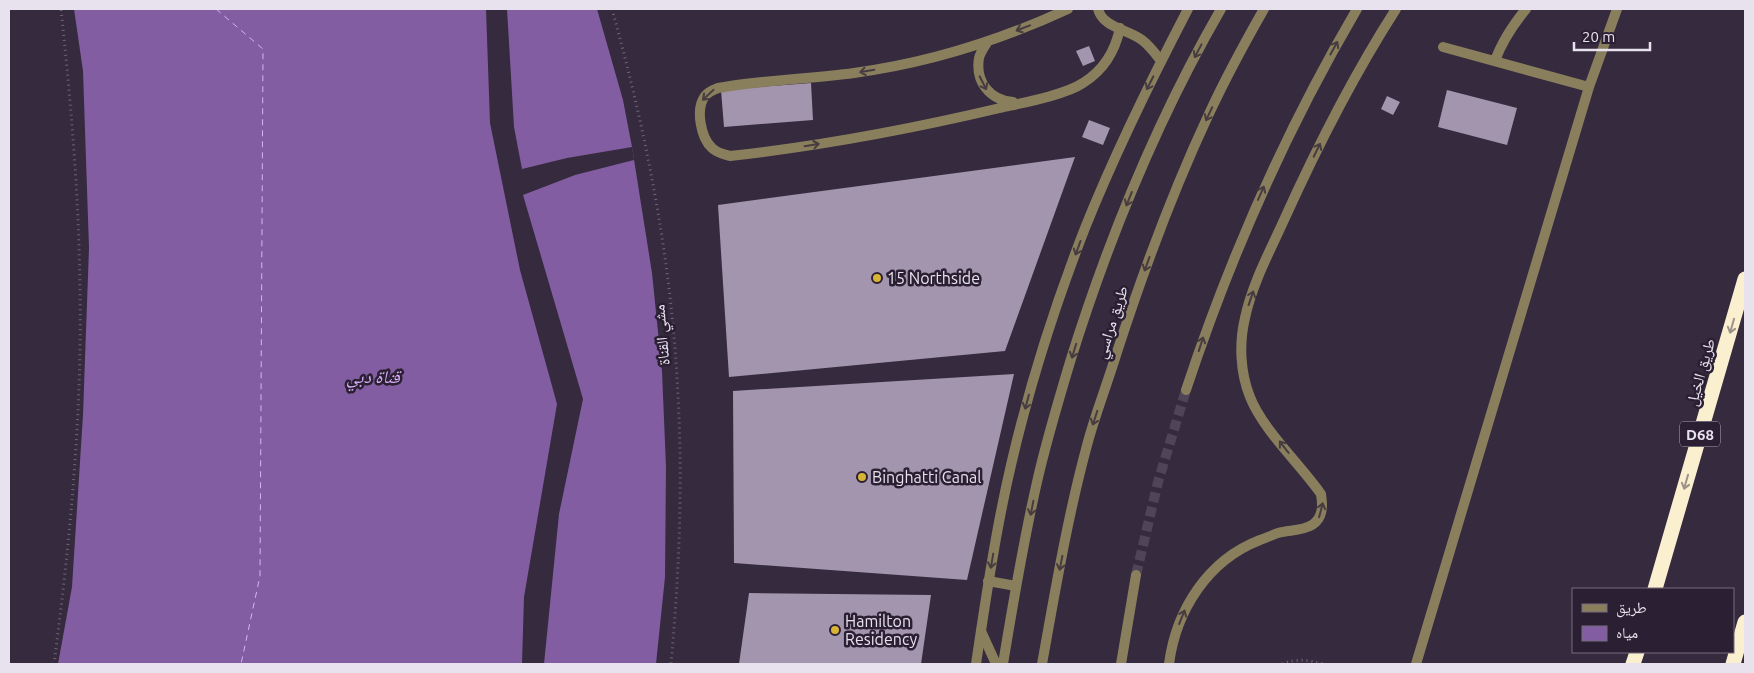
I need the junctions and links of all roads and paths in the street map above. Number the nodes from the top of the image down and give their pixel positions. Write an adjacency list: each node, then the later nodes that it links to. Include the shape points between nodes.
1 (61, 9): 27 (path, via 76,176 79,391 73,489)
2 (612, 9): 28 (path, مشي القناة, via 656,195 673,328 678,395 680,536)
3 (1068, 9): 13 (street, one-way to 13)
4 (1098, 9): 12 (street, via 1104,20)
5 (1188, 9): 15 (street)
6 (1221, 9): 23 (street, one-way to 23, via 1171,103 1108,251 1055,412)
7 (1264, 9): 32 (street, طريق مراسي, one-way to 32, via 1200,132 1137,290 1080,470)
8 (1357, 9): 20 (street, one-way to 8, via 1250,217 1304,105)
9 (1396, 9): 34 (street, one-way to 9, via 1185,609 1215,570 1255,542 1278,533 1303,529 1320,516 1322,494 1260,416 1250,397 1241,357 1242,337 1259,276 1293,200 1333,117)
10 (1526, 9): 16 (street, via 1509,32)
11 (1616, 9): 17 (street)
12 (1120, 28): 15 (street, via 1143,41); 18 (street, via 1111,55 1093,76 1068,90)
13 (988, 41): 18 (street, one-way to 18, via 979,57 978,75 987,91 1002,101); 18 (street, one-way to 18, via 945,54 856,73 718,88 710,91 701,104 703,134 713,149 730,156 881,134)
14 (1443, 47): 16 (street)
15 (1161, 61): 22 (street, one-way to 22, via 1108,171 1061,293 1012,461)
16 (1495, 61): 17 (street)
17 (1589, 87): 37 (street)
18 (1020, 103)
19 (1745, 279): 24 (highway, طريق الخيل / D68, one-way to 24)
20 (1186, 390)
21 (1136, 575): 33 (street)
22 (988, 581): 23 (street); 26 (street)
23 (1016, 586): 31 (street)
24 (1655, 588)
25 (1745, 622): 38 (highway)
26 (981, 631): 29 (street); 30 (street)
27 (54, 664)
28 (671, 664)
29 (976, 664)
30 (996, 664)
31 (1003, 664)
32 (1042, 664)
33 (1121, 664)
34 (1169, 664)
35 (1282, 664): 36 (path, via 1295,660)
36 (1323, 664)
37 (1416, 664)
38 (1733, 664)

